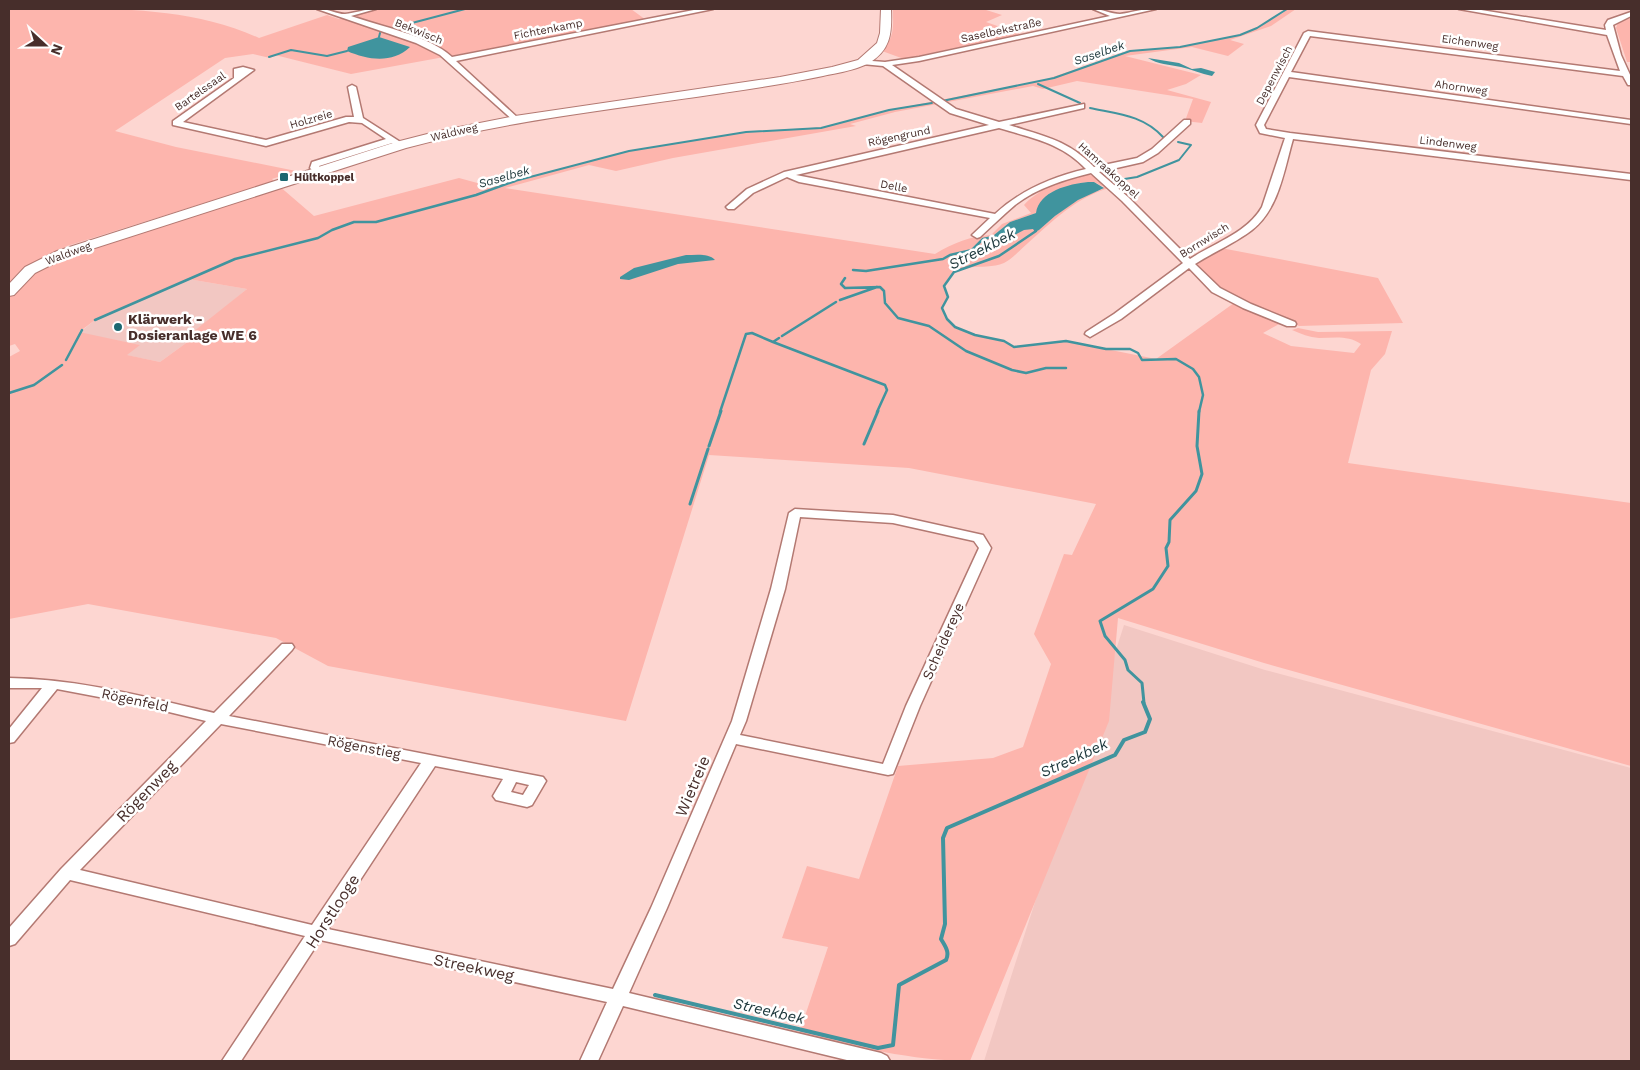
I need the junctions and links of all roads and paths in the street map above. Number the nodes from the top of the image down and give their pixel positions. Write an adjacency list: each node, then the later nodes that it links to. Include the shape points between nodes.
1 (321, 9): 9 (street, Bekwisch)
2 (373, 9): 9 (street)
3 (709, 9): 13 (street, Fichtenkamp)
4 (886, 9): 14 (main road, Waldweg, via 886,33 882,44)
5 (1096, 9): 10 (street)
6 (1152, 9): 10 (street, Saselbekstraße)
7 (1463, 9): 12 (street)
8 (1631, 14): 12 (street, via 1612,22 1609,26)
9 (344, 16): 13 (street, Bekwisch, via 419,41 443,52)
10 (1120, 16): 15 (street, Saselbekstraße)
11 (1313, 32): 16 (street, Depenwisch, via 1308,33); 17 (street, Eichenweg)
12 (1611, 33): 17 (street)
13 (451, 60): 23 (street, Bekwisch)
14 (862, 62): 15 (street, Hamraakoppel); 23 (main road, Waldweg, via 780,81)
15 (885, 64): 26 (street, Hamraakoppel, via 953,111)
16 (1286, 74): 25 (street, Ahornweg); 27 (street, Depenwisch, via 1260,125)
17 (1625, 74): 19 (street)
18 (238, 79): 29 (street, Bartelssaal, via 176,123)
19 (1631, 83)
20 (352, 87): 22 (street)
21 (1081, 106): 26 (street, Rögengrund)
22 (359, 120): 29 (street, Holzreie); 30 (street)
23 (515, 120): 30 (main road, Waldweg)
24 (1187, 122): 31 (street, via 1146,158)
25 (1631, 122)
26 (999, 126): 31 (street, Hamraakoppel, via 1066,147); 32 (street, Rögengrund)
27 (1263, 131): 28 (street, Lindenweg)
28 (1290, 136): 33 (street, Lindenweg); 37 (street, Bornwisch, via 1262,215)
29 (270, 142)
30 (396, 142): 38 (main road, Waldweg, via 62,254 30,270)
31 (1092, 170): 35 (street, via 1036,189); 37 (street, Hamraakoppel, via 1125,198)
32 (787, 174): 34 (street, Rögengrund, via 760,184 742,195); 35 (street, Delle)
33 (1631, 177)
34 (732, 207)
35 (997, 217): 36 (street)
36 (977, 235)
37 (1189, 264): 39 (street, Hamraakoppel, via 1216,290); 40 (street, Bornwisch)
38 (9, 292)
39 (1290, 324)
40 (1090, 334)
41 (795, 513): 47 (street, Wietreie, via 778,590); 47 (street, Scheidereye, via 893,519 979,538 984,548 888,770)
42 (287, 647): 45 (street, Rögenweg)
43 (9, 683): 44 (street, Rögenfeld)
44 (54, 684): 45 (street, Rögenfeld); 46 (street)
45 (215, 718): 48 (street, Rögenstieg); 50 (street, Rögenweg)
46 (9, 738)
47 (732, 738): 53 (street, Wietreie)
48 (431, 760): 49 (street, Rögenstieg); 51 (street, Horstlooge)
49 (512, 776)
50 (67, 873): 51 (street, Streekweg); 52 (street, Rögenweg)
51 (318, 933): 53 (street, Streekweg); 54 (street, Horstlooge)
52 (9, 939)
53 (617, 997): 55 (street, Wietreie); 56 (street, Streekweg)
54 (231, 1061)
55 (589, 1061)
56 (881, 1061)

